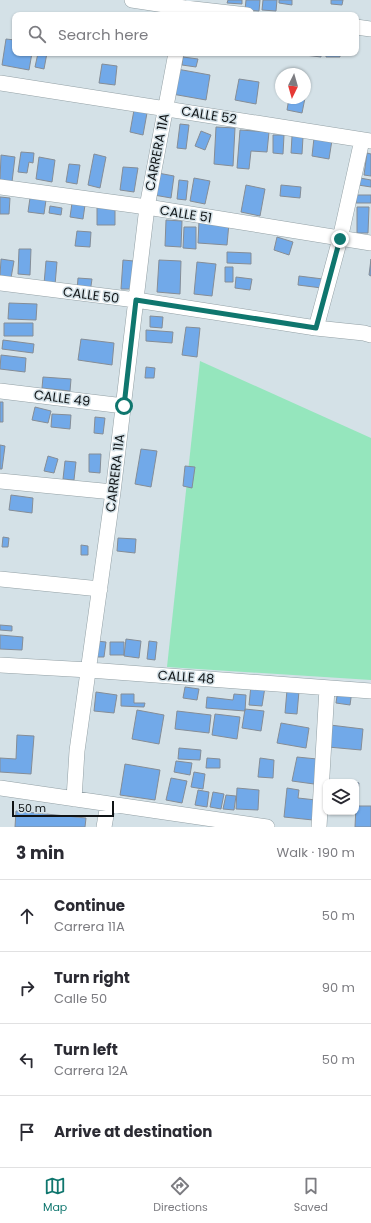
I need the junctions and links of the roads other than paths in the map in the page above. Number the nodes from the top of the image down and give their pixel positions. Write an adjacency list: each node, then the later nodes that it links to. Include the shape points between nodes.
1 (132, 0): 2 (street)
2 (185, 8): 3 (street)
3 (220, 12)
4 (359, 27): 5 (street)
5 (371, 29)
6 (175, 56): 8 (street, CARRERA 11A)
7 (0, 83): 8 (street, CALLE 52)
8 (166, 108): 9 (street, CALLE 52); 11 (street, CARRERA 11A)
9 (366, 140): 12 (street)
10 (0, 187): 11 (street, CALLE 51)
11 (147, 208): 12 (street, CALLE 51); 15 (street, CARRERA 11A)
12 (340, 239): 13 (street, CALLE 51); 16 (street)
13 (371, 243)
14 (0, 283): 15 (street, CALLE 50)
15 (136, 300): 16 (street, CALLE 50); 19 (street, CARRERA 11A)
16 (316, 328): 17 (street, CALLE 50)
17 (371, 335)
18 (0, 391): 19 (street, CALLE 49)
19 (124, 406): 21 (street, CARRERA 11A)
20 (0, 481): 21 (street)
21 (113, 492): 23 (street, CARRERA 11A)
22 (0, 579): 23 (street)
23 (100, 589): 25 (street, CARRERA 11A)
24 (0, 665): 25 (street, CALLE 48)
25 (89, 670): 26 (street, CALLE 48); 29 (street, CARRERA 11A, via 77,751)
26 (327, 688): 27 (street, CALLE 48); 33 (street)
27 (371, 691)
28 (0, 788): 29 (street)
29 (74, 799): 30 (street)
30 (108, 804): 31 (street); 32 (street)
31 (104, 827)
32 (267, 827)
33 (319, 827)

